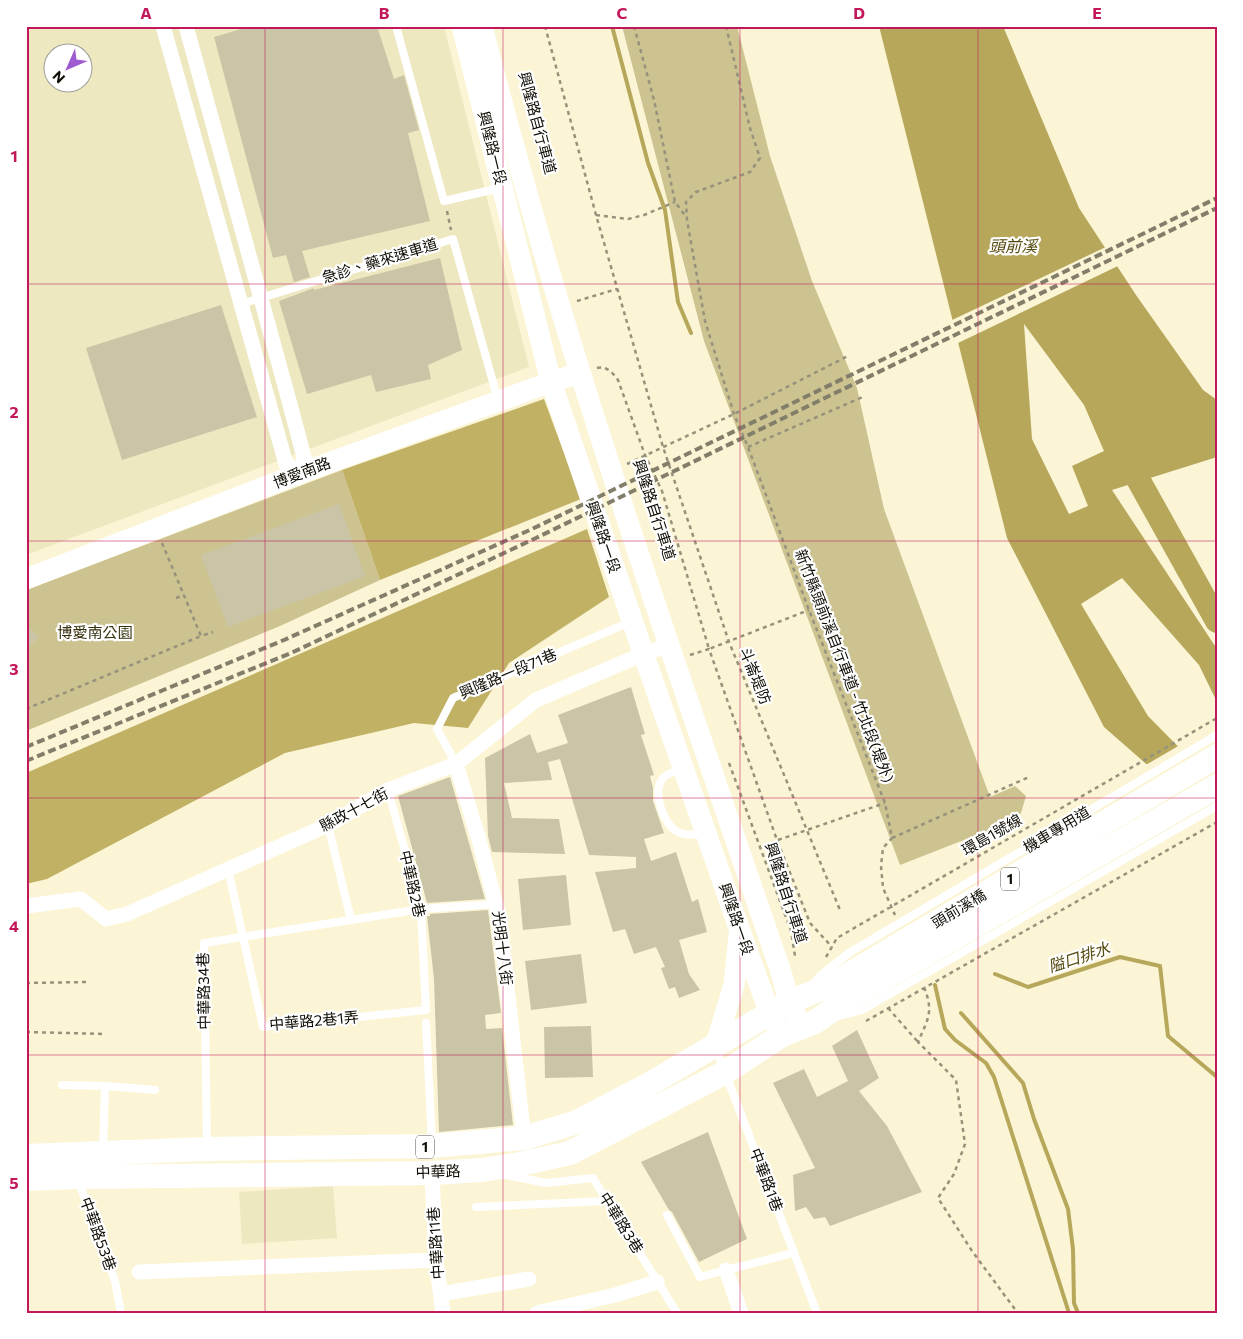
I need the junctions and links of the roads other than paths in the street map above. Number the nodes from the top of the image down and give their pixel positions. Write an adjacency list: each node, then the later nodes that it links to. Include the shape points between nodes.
1 (163, 26): 8 (street)
2 (186, 26): 7 (street)
3 (396, 26): 6 (lane, via 444,201)
4 (462, 26): 6 (street, 興隆路一段)
5 (482, 26): 9 (street, 興隆路一段, via 499,95)
6 (502, 187): 10 (street, 興隆路一段)
7 (260, 298): 8 (lane, 急診、藥來速車道); 11 (lane, 急診、藥來速車道, via 453,239); 12 (street, via 304,457)
8 (241, 304): 12 (street, via 286,464)
9 (590, 371): 10 (street, 博愛南路); 15 (street, 興隆路一段)
10 (551, 382): 11 (street, 博愛南路); 14 (street, 興隆路一段)
11 (498, 402): 12 (street, 博愛南路)
12 (301, 473): 13 (street, 博愛南路)
13 (26, 579)
14 (632, 622): 16 (street, 興隆路一段); 19 (lane, 興隆路一段71巷, via 453,698 437,729)
15 (678, 646): 16 (street, 縣政十七街); 33 (street, 興隆路一段, via 782,972)
16 (643, 654): 19 (street, 縣政十七街, via 536,700); 20 (street, 興隆路一段)
17 (1217, 735): 33 (lane, 機車專用道 / 1, via 849,953)
18 (1217, 756): 33 (main road, 頭前溪橋 / 1, via 831,985)
19 (456, 764): 22 (street, 縣政十七街); 27 (street, 光明十八街)
20 (683, 769): 25 (street, 興隆路一段); 25 (lane, via 662,779 658,794 663,813 669,826 680,833)
21 (1217, 786): 36 (main road, 頭前溪橋 / 1)
22 (388, 790): 24 (street, 縣政十七街); 29 (lane, 中華路2巷)
23 (1217, 806): 36 (lane, 1, via 862,1010)
24 (328, 824): 26 (street, 縣政十七街); 30 (lane)
25 (706, 834): 31 (street, 興隆路一段)
26 (228, 869): 28 (street, 縣政十七街, via 127,914 106,919 82,899); 32 (lane)
27 (496, 904): 29 (lane); 42 (street, 光明十八街)
28 (26, 906)
29 (421, 909): 30 (lane); 34 (lane, 中華路2巷)
30 (351, 920): 32 (lane)
31 (740, 931): 33 (street, 興隆路一段); 37 (street, via 734,985)
32 (243, 936): 34 (lane, 中華路2巷1弄, via 263,1027); 44 (lane, 中華路34巷, via 204,943)
33 (787, 1004): 36 (street, 興隆路一段); 37 (main road, 中華路 / 1)
34 (426, 1010)
35 (426, 1023): 43 (lane)
36 (800, 1028): 38 (main road, 中華路 / 1)
37 (715, 1047): 38 (lane, 中華路1巷); 42 (main road, 中華路 / 1, via 577,1122)
38 (724, 1073): 48 (main road, 中華路 / 1, via 570,1153); 54 (lane, 中華路1巷)
39 (62, 1085): 40 (lane)
40 (105, 1086): 41 (lane); 45 (lane)
41 (155, 1090)
42 (524, 1138): 43 (main road, 中華路 / 1)
43 (432, 1146): 44 (main road, 中華路 / 1)
44 (207, 1150): 45 (main road, 中華路 / 1)
45 (103, 1154): 47 (main road, 中華路 / 1)
46 (26, 1156): 47 (main road, 中華路 / 1)
47 (76, 1166): 49 (main road, 中華路 / 1); 50 (main road, 中華路 / 1); 61 (lane, 中華路53巷, via 115,1282)
48 (482, 1170): 49 (main road, 中華路 / 1); 51 (lane, 中華路3巷, via 546,1183 593,1178)
49 (432, 1173): 55 (street, 中華路11巷)
50 (26, 1179)
51 (607, 1201): 52 (lane); 59 (lane, 中華路3巷)
52 (476, 1207)
53 (667, 1216): 56 (lane, via 700,1277)
54 (794, 1253): 56 (lane); 66 (lane, 中華路1巷)
55 (436, 1260): 57 (street); 60 (street, 中華路11巷)
56 (726, 1270): 65 (street)
57 (139, 1272)
58 (529, 1279): 60 (street)
59 (658, 1282): 63 (street); 64 (lane, 中華路3巷)
60 (441, 1295): 62 (street, 中華路11巷)
61 (121, 1313)
62 (443, 1313)
63 (537, 1313)
64 (677, 1313)
65 (741, 1313)
66 (817, 1313)

